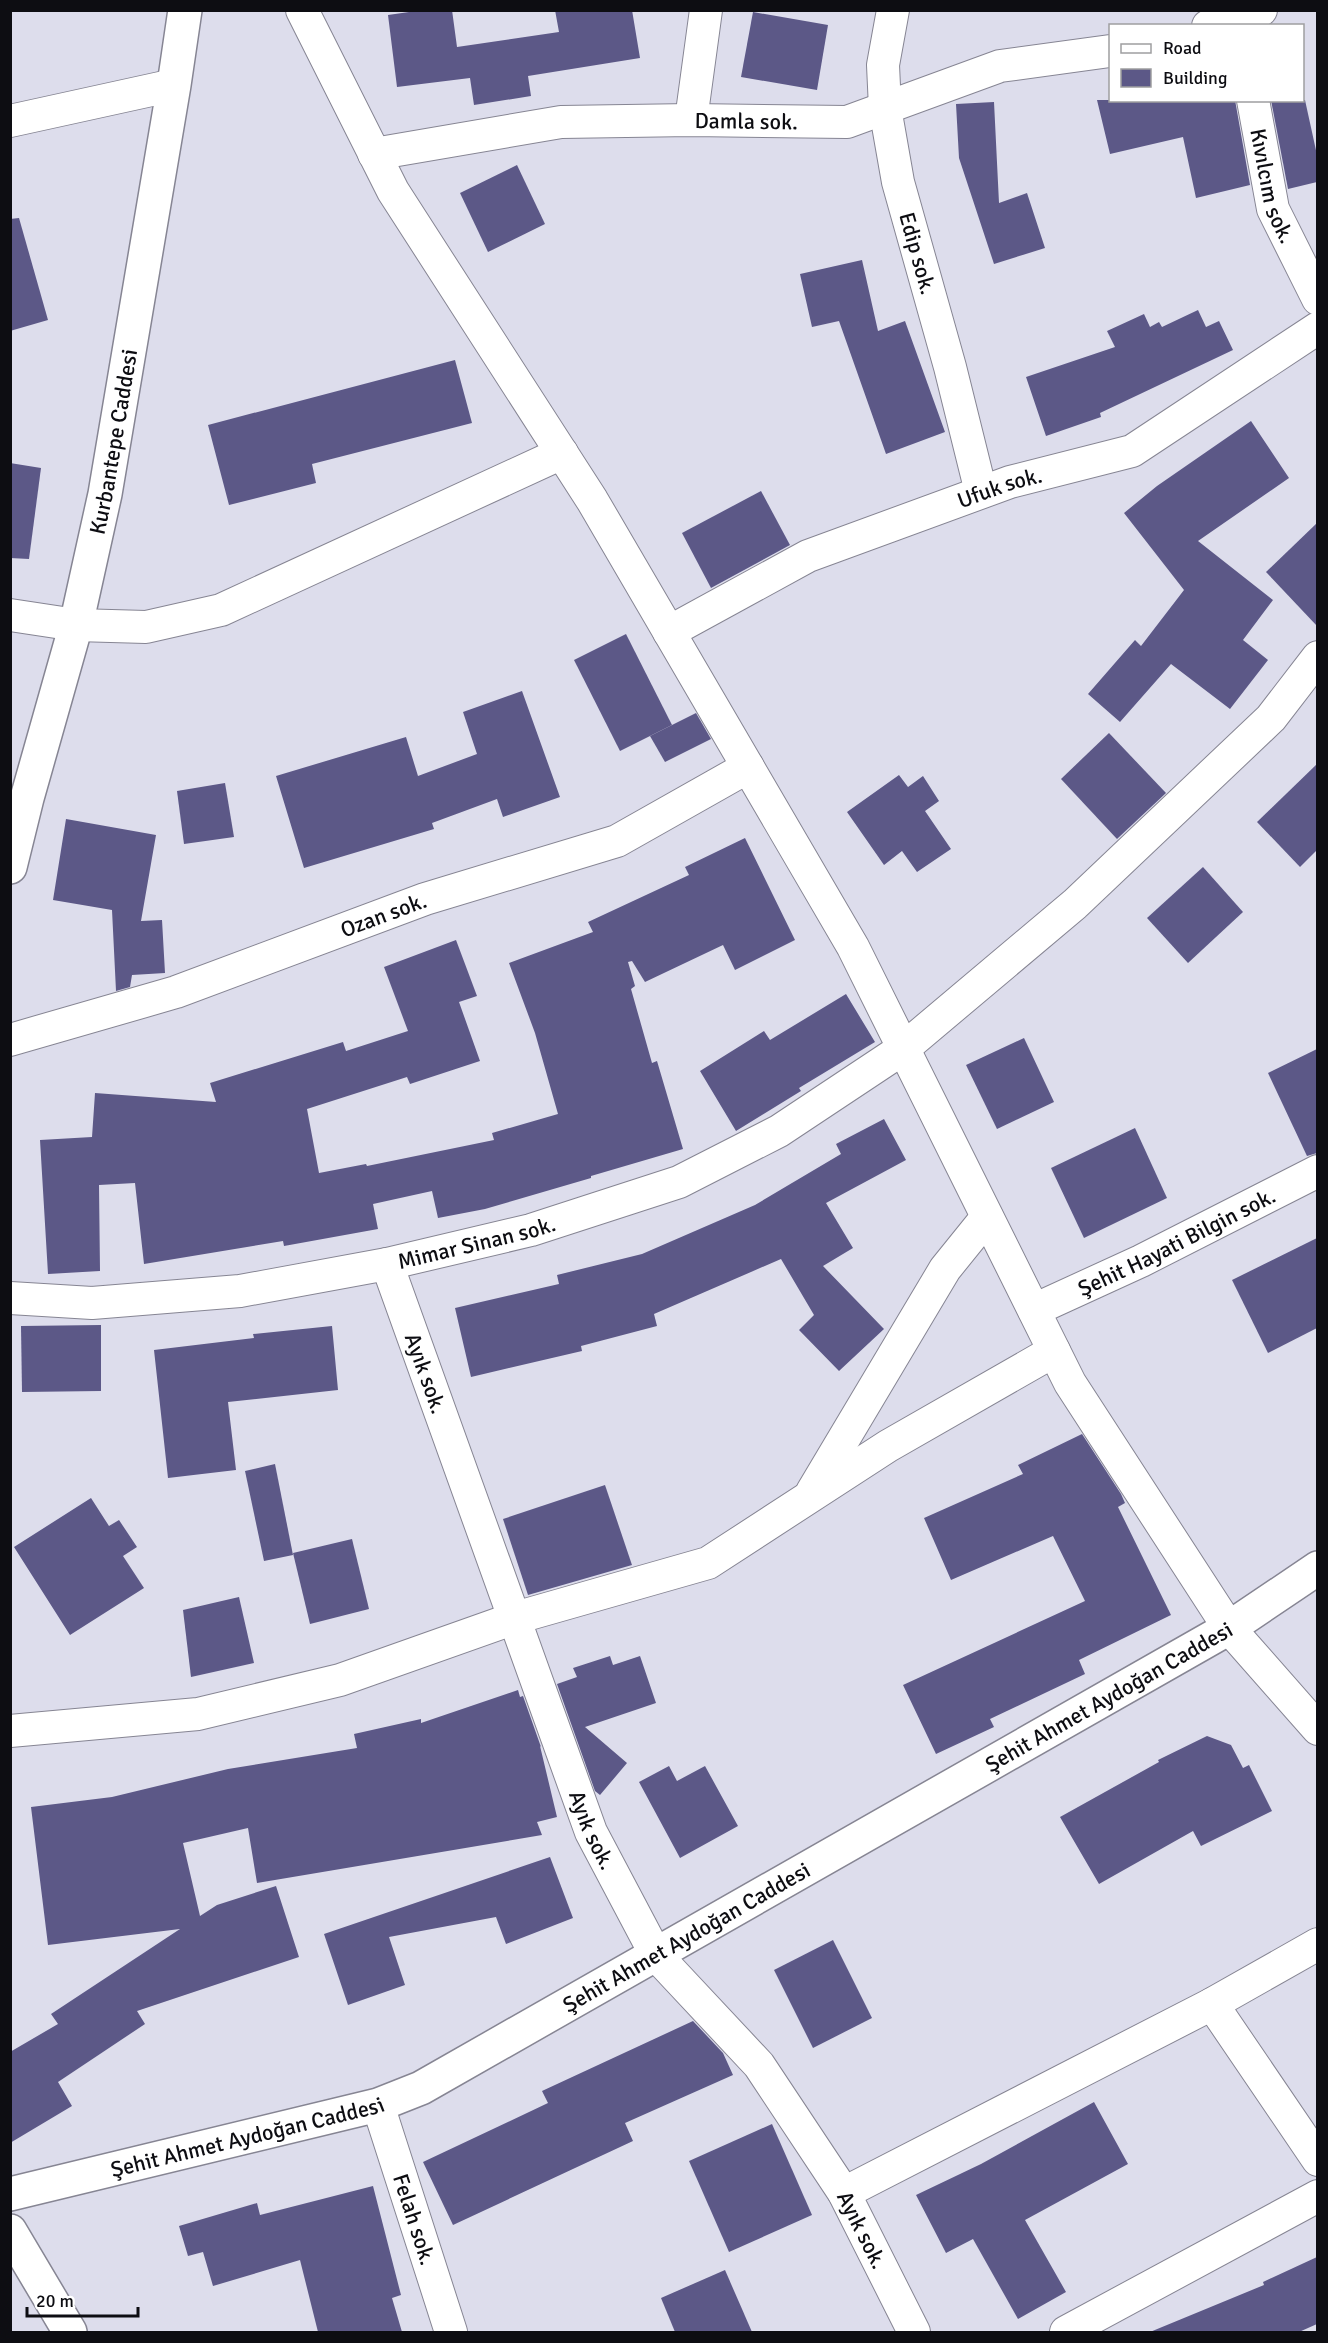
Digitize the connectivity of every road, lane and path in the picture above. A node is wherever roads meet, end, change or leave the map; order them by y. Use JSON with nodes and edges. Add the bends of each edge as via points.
{"nodes":[{"id":1,"x":185,"y":10,"type":"edge"},
{"id":2,"x":302,"y":10,"type":"edge"},
{"id":3,"x":706,"y":10,"type":"edge"},
{"id":4,"x":894,"y":10,"type":"edge"},
{"id":5,"x":1249,"y":15,"type":"edge"},
{"id":6,"x":1215,"y":24,"type":"edge"},
{"id":7,"x":1109,"y":51,"type":"edge"},
{"id":8,"x":174,"y":85,"type":"junction"},
{"id":9,"x":1253,"y":102,"type":"edge"},
{"id":10,"x":885,"y":108,"type":"junction"},
{"id":11,"x":691,"y":120,"type":"junction"},
{"id":12,"x":10,"y":121,"type":"edge"},
{"id":13,"x":374,"y":154,"type":"junction"},
{"id":14,"x":1317,"y":299,"type":"edge"},
{"id":15,"x":1317,"y":328,"type":"edge"},
{"id":16,"x":562,"y":453,"type":"junction"},
{"id":17,"x":981,"y":492,"type":"junction"},
{"id":18,"x":10,"y":615,"type":"edge"},
{"id":19,"x":76,"y":625,"type":"junction"},
{"id":20,"x":669,"y":632,"type":"junction"},
{"id":21,"x":1317,"y":657,"type":"edge"},
{"id":22,"x":748,"y":767,"type":"junction"},
{"id":23,"x":10,"y":867,"type":"edge"},
{"id":24,"x":10,"y":1040,"type":"edge"},
{"id":25,"x":904,"y":1048,"type":"junction"},
{"id":26,"x":1317,"y":1171,"type":"edge"},
{"id":27,"x":987,"y":1217,"type":"junction"},
{"id":28,"x":387,"y":1264,"type":"junction"},
{"id":29,"x":10,"y":1298,"type":"edge"},
{"id":30,"x":1034,"y":1310,"type":"junction"},
{"id":31,"x":1054,"y":1351,"type":"junction"},
{"id":32,"x":808,"y":1498,"type":"junction"},
{"id":33,"x":1317,"y":1568,"type":"edge"},
{"id":34,"x":515,"y":1618,"type":"junction"},
{"id":35,"x":1228,"y":1628,"type":"junction"},
{"id":36,"x":1317,"y":1729,"type":"edge"},
{"id":37,"x":10,"y":1731,"type":"edge"},
{"id":38,"x":1317,"y":1944,"type":"edge"},
{"id":39,"x":656,"y":1955,"type":"junction"},
{"id":40,"x":1212,"y":2004,"type":"junction"},
{"id":41,"x":378,"y":2105,"type":"junction"},
{"id":42,"x":1317,"y":2160,"type":"edge"},
{"id":43,"x":844,"y":2193,"type":"junction"},
{"id":44,"x":10,"y":2194,"type":"edge"},
{"id":45,"x":1317,"y":2196,"type":"edge"},
{"id":46,"x":10,"y":2231,"type":"edge"},
{"id":47,"x":70,"y":2332,"type":"edge"},
{"id":48,"x":451,"y":2332,"type":"edge"},
{"id":49,"x":914,"y":2332,"type":"edge"},
{"id":50,"x":1066,"y":2332,"type":"edge"}],
"edges":[{"from":1,"to":8,"type":"street","name":"Kurbantepe Caddesi"},
{"from":2,"to":13,"type":"street"},
{"from":3,"to":11,"type":"street"},
{"from":4,"to":10,"type":"street","name":"Edip sok.","via":[[883,65]]},
{"from":5,"to":6,"type":"street"},
{"from":7,"to":10,"type":"street","name":"Damla sok.","via":[[1000,66]]},
{"from":8,"to":12,"type":"street"},
{"from":8,"to":19,"type":"street","name":"Kurbantepe Caddesi","via":[[105,494]]},
{"from":9,"to":14,"type":"street","name":"Kıvılcım sok.","via":[[1273,209]]},
{"from":10,"to":11,"type":"street","name":"Damla sok.","via":[[847,122]]},
{"from":10,"to":17,"type":"street","name":"Edip sok.","via":[[898,182]]},
{"from":11,"to":13,"type":"street","name":"Damla sok.","via":[[561,122]]},
{"from":13,"to":16,"type":"street","via":[[393,191]]},
{"from":15,"to":17,"type":"street","name":"Ufuk sok.","via":[[1132,451]]},
{"from":16,"to":19,"type":"street","via":[[221,610],[146,627]]},
{"from":16,"to":20,"type":"street"},
{"from":17,"to":20,"type":"street","name":"Ufuk sok.","via":[[808,556]]},
{"from":18,"to":19,"type":"street"},
{"from":19,"to":23,"type":"street","name":"Kurbantepe Caddesi"},
{"from":20,"to":22,"type":"street"},
{"from":21,"to":25,"type":"street","name":"Mimar Sinan sok.","via":[[1271,718],[1075,904]]},
{"from":22,"to":24,"type":"street","name":"Ozan sok.","via":[[617,841],[425,899],[176,992]]},
{"from":22,"to":25,"type":"street","via":[[853,946]]},
{"from":25,"to":27,"type":"street"},
{"from":25,"to":28,"type":"street","name":"Mimar Sinan sok.","via":[[779,1131],[679,1182],[531,1230]]},
{"from":26,"to":30,"type":"street","name":"Şehit Hayati Bilgin sok.","via":[[1141,1261]]},
{"from":27,"to":30,"type":"street"},
{"from":27,"to":32,"type":"street","via":[[945,1269]]},
{"from":28,"to":29,"type":"street","name":"Mimar Sinan sok.","via":[[229,1292],[92,1303]]},
{"from":28,"to":34,"type":"street","name":"Ayık sok."},
{"from":30,"to":31,"type":"street"},
{"from":31,"to":32,"type":"street","via":[[888,1446]]},
{"from":31,"to":35,"type":"street","via":[[1070,1383]]},
{"from":32,"to":34,"type":"street","via":[[708,1563]]},
{"from":33,"to":35,"type":"street","name":"Şehit Ahmet Aydoğan Caddesi"},
{"from":34,"to":37,"type":"street","via":[[340,1680],[198,1714]]},
{"from":34,"to":39,"type":"street","name":"Ayık sok.","via":[[591,1832]]},
{"from":35,"to":36,"type":"street"},
{"from":35,"to":39,"type":"street","name":"Şehit Ahmet Aydoğan Caddesi"},
{"from":38,"to":40,"type":"street"},
{"from":39,"to":41,"type":"street","name":"Şehit Ahmet Aydoğan Caddesi","via":[[421,2088]]},
{"from":39,"to":43,"type":"street","name":"Ayık sok.","via":[[759,2065]]},
{"from":40,"to":42,"type":"street"},
{"from":40,"to":43,"type":"street"},
{"from":41,"to":44,"type":"street","name":"Şehit Ahmet Aydoğan Caddesi"},
{"from":41,"to":48,"type":"street","name":"Felah sok."},
{"from":43,"to":49,"type":"street","name":"Ayık sok."},
{"from":45,"to":50,"type":"street"},
{"from":46,"to":47,"type":"street"}]}
